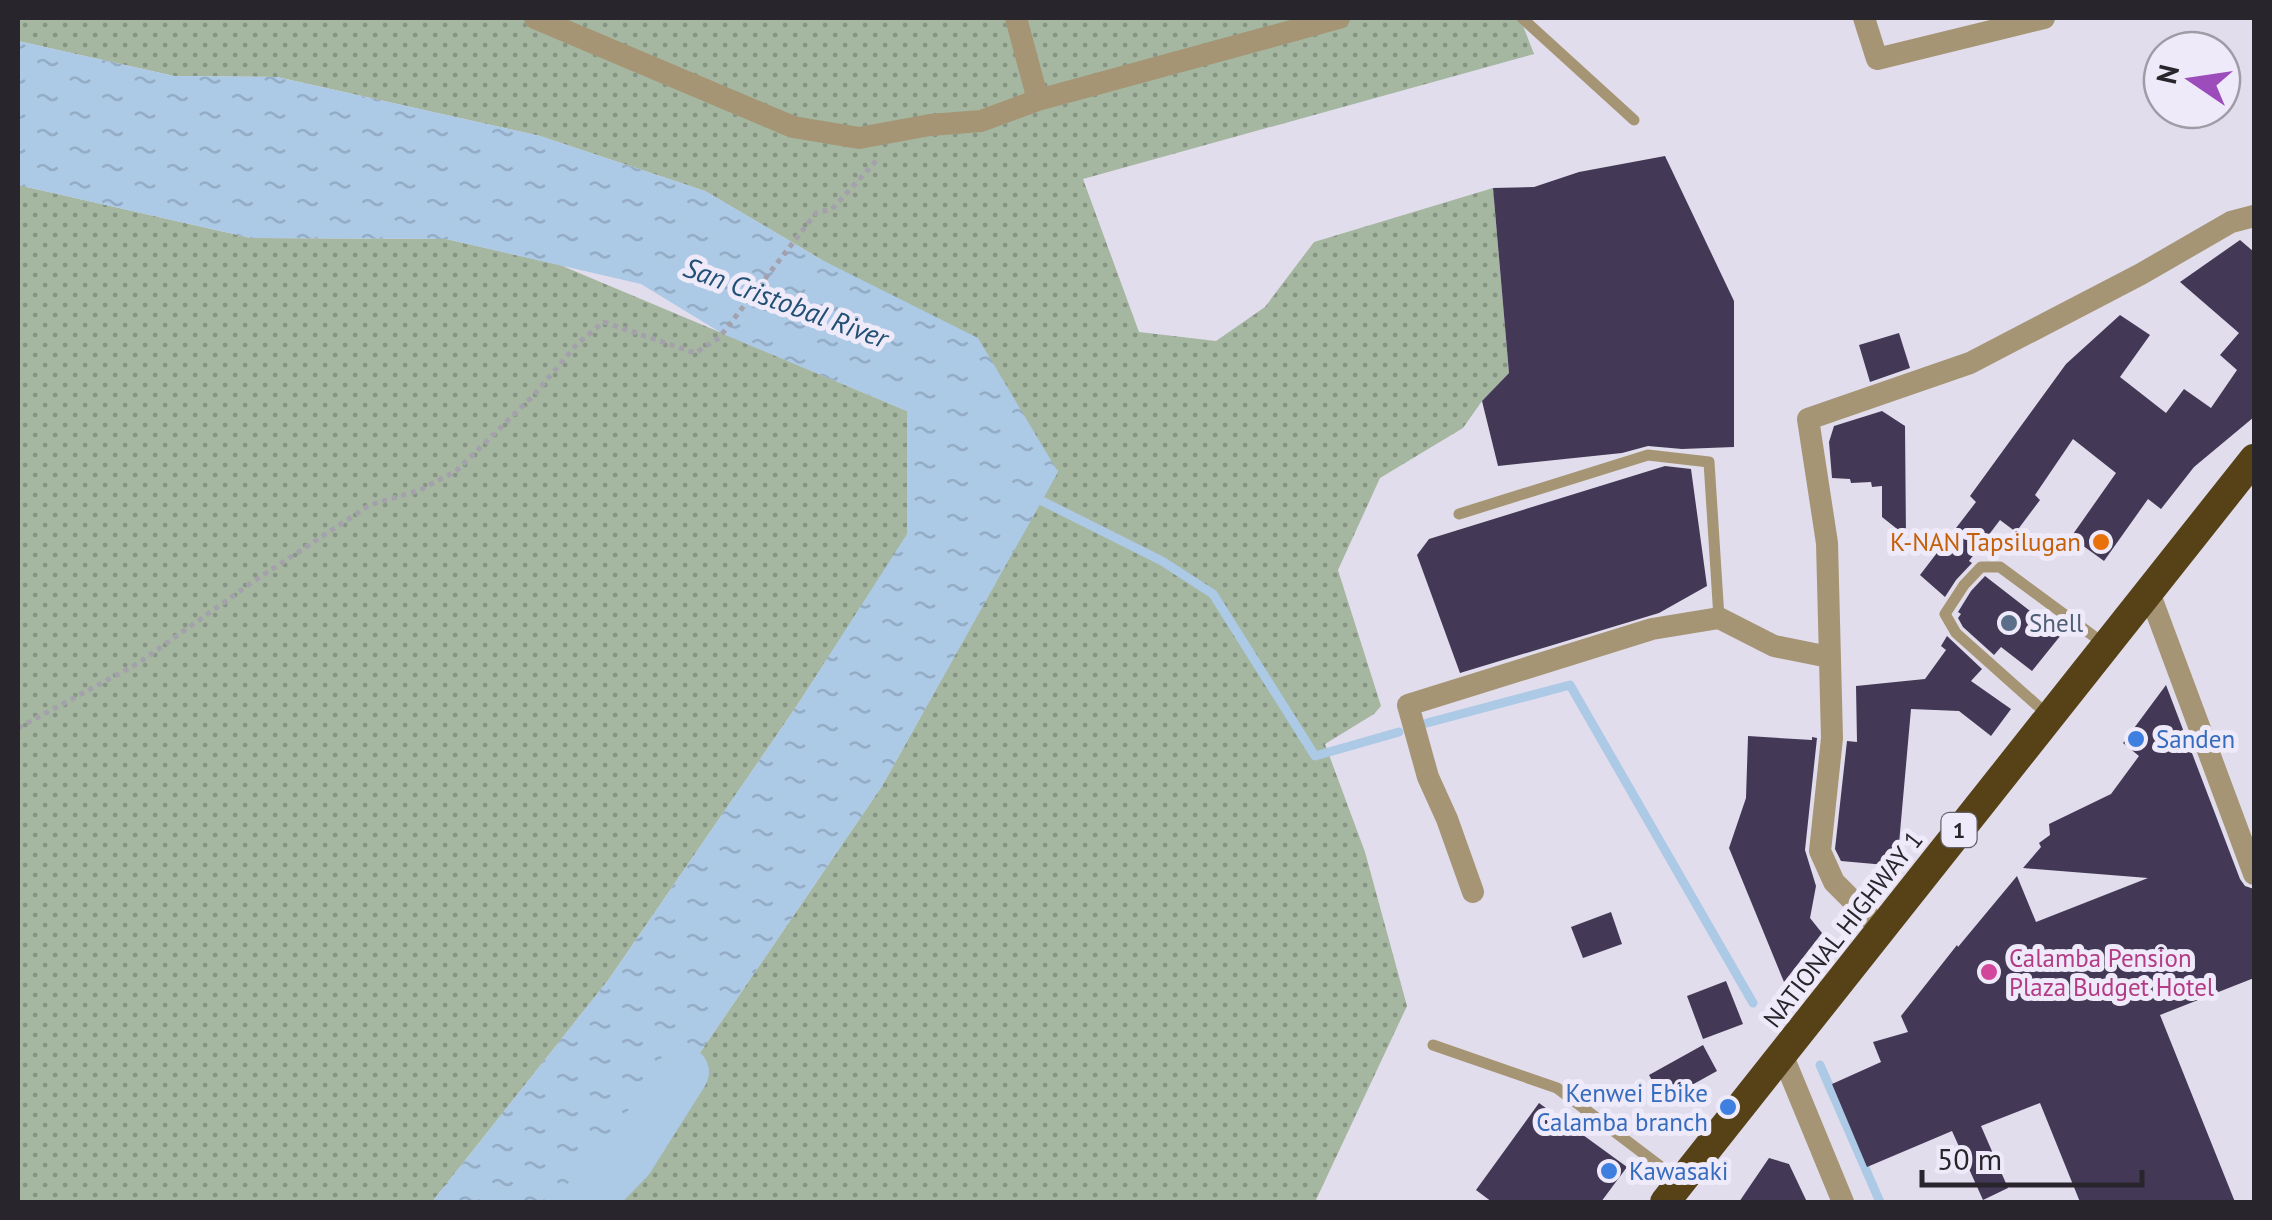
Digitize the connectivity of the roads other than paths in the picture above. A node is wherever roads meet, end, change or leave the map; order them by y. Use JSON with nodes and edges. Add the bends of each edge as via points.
{"nodes":[{"id":1,"x":534,"y":18,"type":"edge"},
{"id":2,"x":1016,"y":18,"type":"edge"},
{"id":3,"x":1339,"y":18,"type":"edge"},
{"id":4,"x":1522,"y":18,"type":"edge"},
{"id":5,"x":1864,"y":18,"type":"edge"},
{"id":6,"x":2044,"y":18,"type":"edge"},
{"id":7,"x":1038,"y":100,"type":"junction"},
{"id":8,"x":1634,"y":120,"type":"dead end"},
{"id":9,"x":2254,"y":216,"type":"edge"},
{"id":10,"x":2254,"y":459,"type":"edge"},
{"id":11,"x":1458,"y":514,"type":"dead end"},
{"id":12,"x":2149,"y":592,"type":"junction"},
{"id":13,"x":1719,"y":618,"type":"junction"},
{"id":14,"x":2107,"y":645,"type":"junction"},
{"id":15,"x":1830,"y":656,"type":"junction"},
{"id":16,"x":2050,"y":717,"type":"junction"},
{"id":17,"x":2254,"y":874,"type":"edge"},
{"id":18,"x":1473,"y":892,"type":"dead end"},
{"id":19,"x":1881,"y":929,"type":"junction"},
{"id":20,"x":1433,"y":1045,"type":"dead end"},
{"id":21,"x":1782,"y":1054,"type":"junction"},
{"id":22,"x":1673,"y":1192,"type":"edge"},
{"id":23,"x":1843,"y":1202,"type":"edge"}],
"edges":[{"from":1,"to":7,"type":"street","via":[[793,127],[859,138],[981,121]]},
{"from":2,"to":7,"type":"street"},
{"from":3,"to":7,"type":"street"},
{"from":4,"to":8,"type":"lane"},
{"from":5,"to":6,"type":"street","via":[[1877,58]]},
{"from":9,"to":15,"type":"street","via":[[2231,222],[1970,363],[1808,419],[1826,543]]},
{"from":10,"to":12,"type":"highway","name":"NATIONAL HIGHWAY 1","number":"1"},
{"from":11,"to":13,"type":"lane","via":[[1648,455],[1708,462]]},
{"from":12,"to":14,"type":"highway","name":"NATIONAL HIGHWAY 1","number":"1"},
{"from":12,"to":17,"type":"street"},
{"from":13,"to":15,"type":"street","via":[[1774,646]]},
{"from":13,"to":18,"type":"street","via":[[1652,629],[1408,705],[1428,778]]},
{"from":14,"to":16,"type":"highway","name":"NATIONAL HIGHWAY 1","number":"1"},
{"from":14,"to":16,"type":"lane","via":[[2000,567],[1980,568],[1964,584],[1945,614],[1956,634]]},
{"from":15,"to":19,"type":"street","via":[[1832,738],[1820,851],[1834,882]]},
{"from":16,"to":19,"type":"highway","name":"NATIONAL HIGHWAY 1","number":"1"},
{"from":19,"to":21,"type":"highway","name":"NATIONAL HIGHWAY 1","number":"1"},
{"from":20,"to":22,"type":"lane","via":[[1557,1088]]},
{"from":21,"to":22,"type":"highway","name":"NATIONAL HIGHWAY 1","number":"1"},
{"from":21,"to":23,"type":"street"}]}
